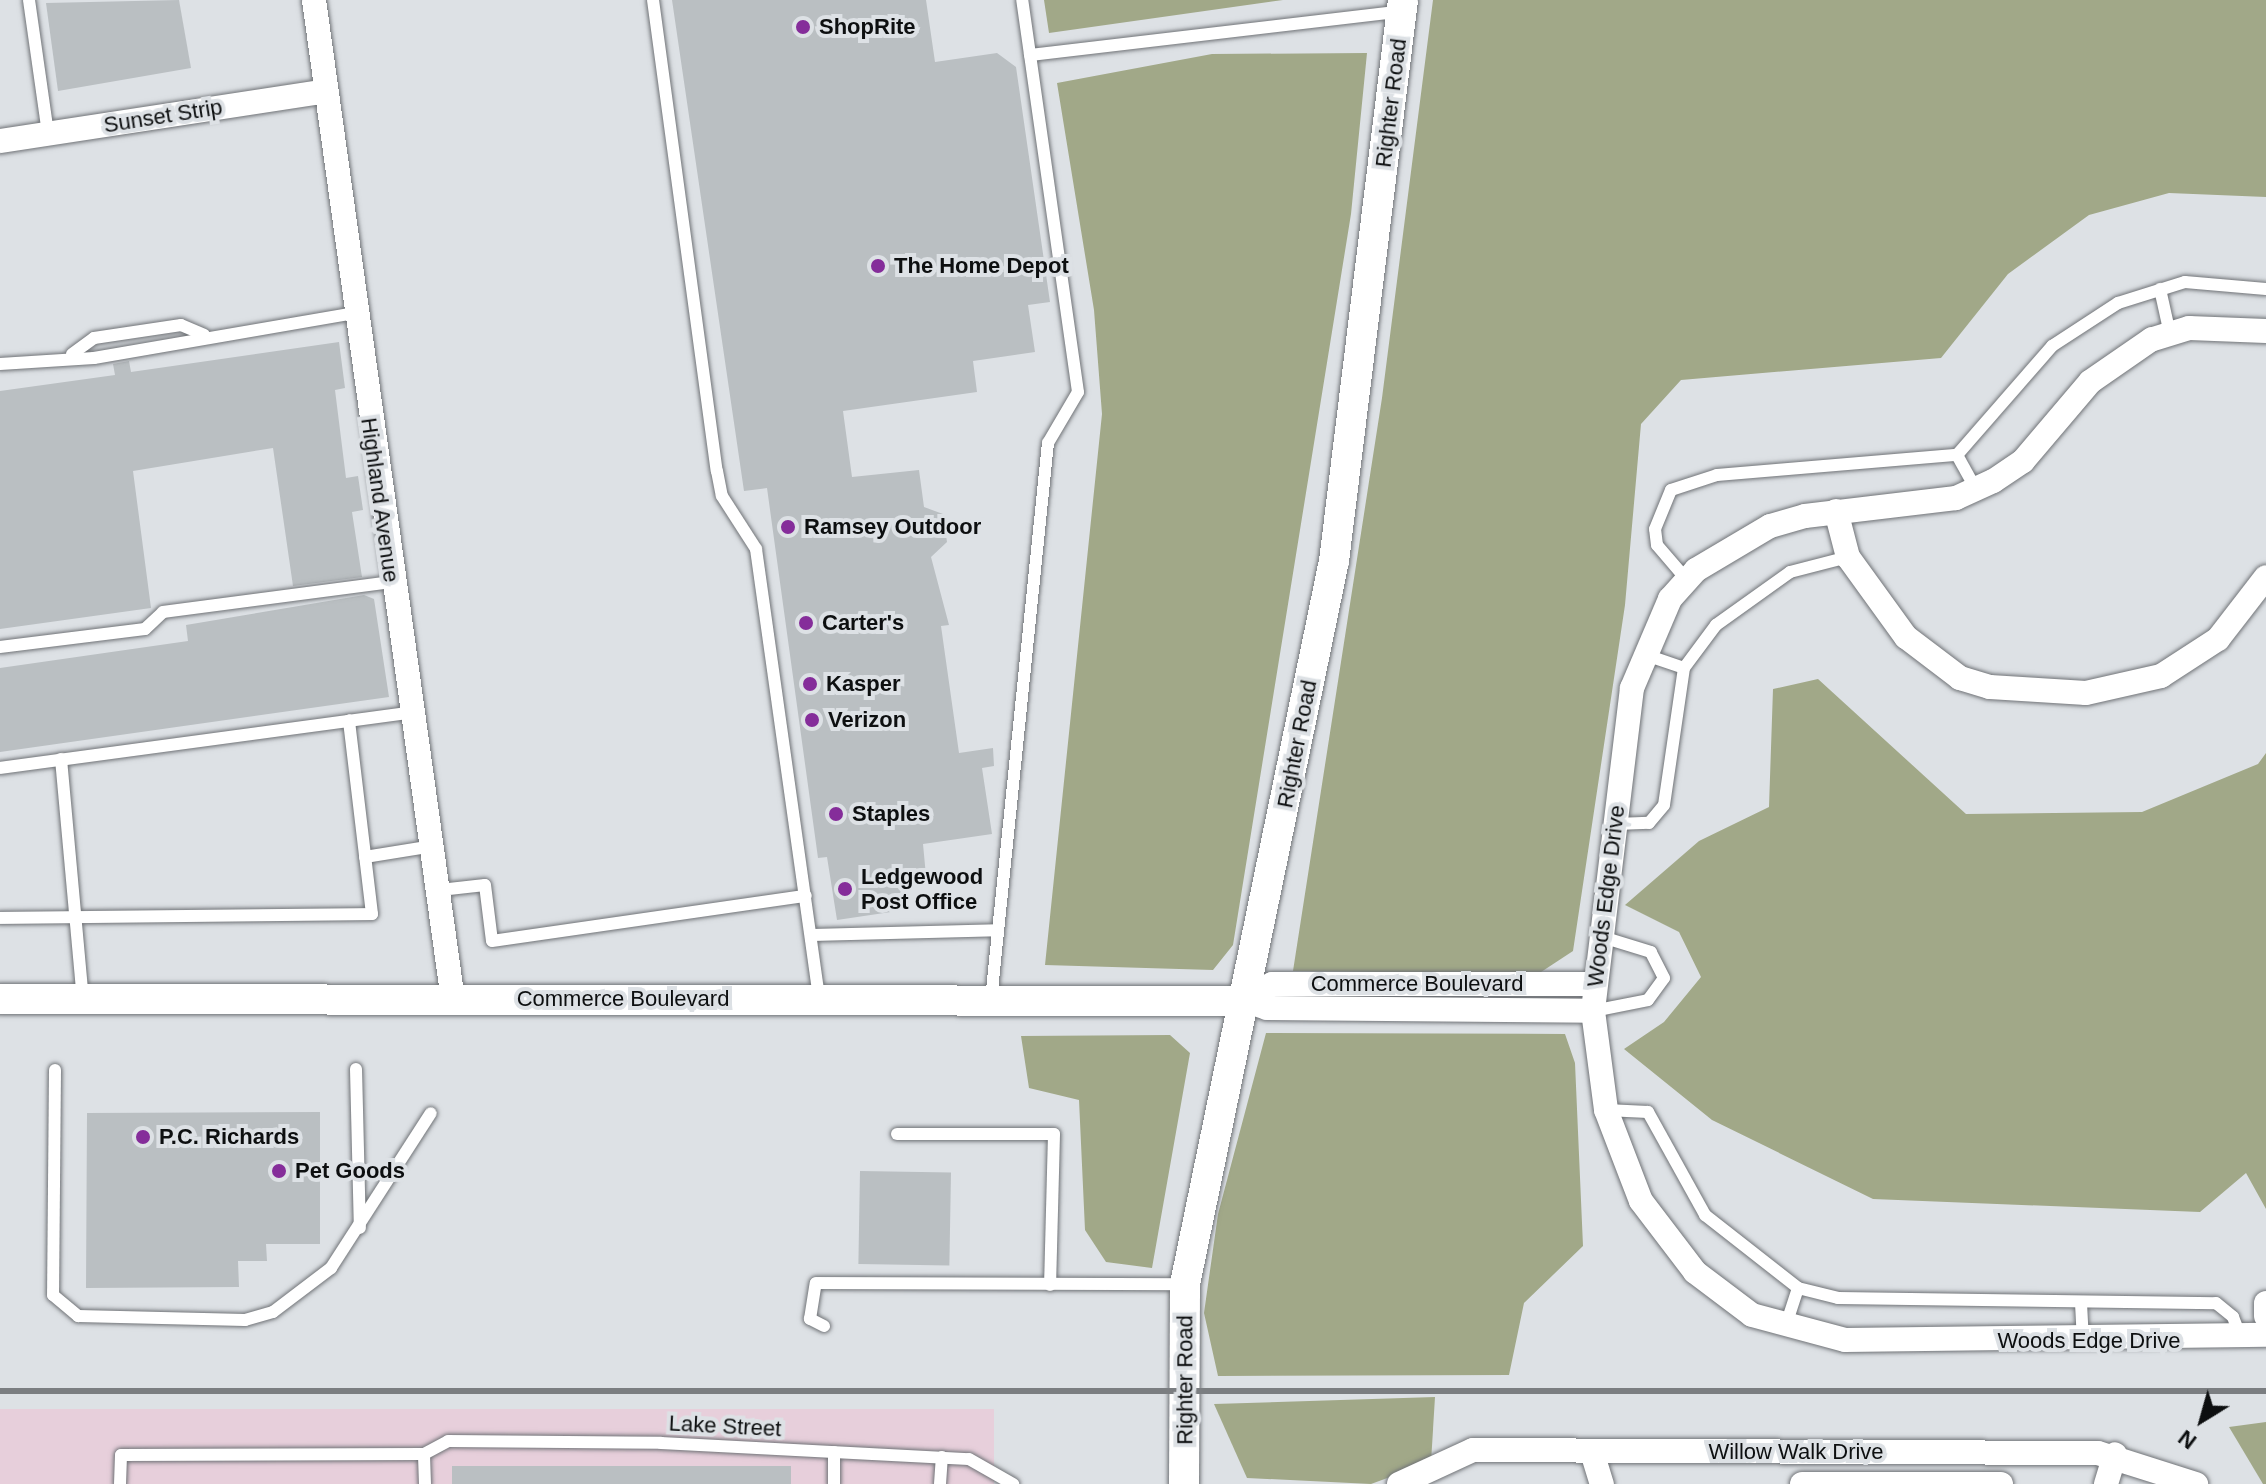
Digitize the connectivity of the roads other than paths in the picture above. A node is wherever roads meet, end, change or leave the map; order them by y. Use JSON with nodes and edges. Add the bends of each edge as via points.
{"nodes":[{"id":1,"x":29,"y":0,"type":"edge"},
{"id":2,"x":314,"y":0,"type":"edge"},
{"id":3,"x":653,"y":0,"type":"edge"},
{"id":4,"x":1022,"y":0,"type":"edge"},
{"id":5,"x":1402,"y":5,"type":"edge"},
{"id":6,"x":1030,"y":55,"type":"junction"},
{"id":7,"x":326,"y":91,"type":"junction"},
{"id":8,"x":48,"y":134,"type":"junction"},
{"id":9,"x":0,"y":141,"type":"edge"},
{"id":10,"x":2160,"y":289,"type":"junction"},
{"id":11,"x":2266,"y":289,"type":"edge"},
{"id":12,"x":354,"y":313,"type":"junction"},
{"id":13,"x":2266,"y":331,"type":"edge"},
{"id":14,"x":2170,"y":334,"type":"junction"},
{"id":15,"x":204,"y":335,"type":"junction"},
{"id":16,"x":72,"y":354,"type":"junction"},
{"id":17,"x":0,"y":364,"type":"edge"},
{"id":18,"x":1957,"y":455,"type":"junction"},
{"id":19,"x":1976,"y":489,"type":"junction"},
{"id":20,"x":1836,"y":511,"type":"junction"},
{"id":21,"x":1848,"y":557,"type":"junction"},
{"id":22,"x":2266,"y":577,"type":"edge"},
{"id":23,"x":1687,"y":580,"type":"junction"},
{"id":24,"x":391,"y":582,"type":"junction"},
{"id":25,"x":0,"y":647,"type":"edge"},
{"id":26,"x":1643,"y":654,"type":"junction"},
{"id":27,"x":1684,"y":668,"type":"junction"},
{"id":28,"x":414,"y":712,"type":"junction"},
{"id":29,"x":349,"y":720,"type":"junction"},
{"id":30,"x":61,"y":759,"type":"junction"},
{"id":31,"x":0,"y":768,"type":"edge"},
{"id":32,"x":1616,"y":824,"type":"junction"},
{"id":33,"x":433,"y":846,"type":"junction"},
{"id":34,"x":365,"y":857,"type":"junction"},
{"id":35,"x":440,"y":890,"type":"junction"},
{"id":36,"x":806,"y":896,"type":"junction"},
{"id":37,"x":0,"y":918,"type":"edge"},
{"id":38,"x":80,"y":918,"type":"junction"},
{"id":39,"x":998,"y":930,"type":"junction"},
{"id":40,"x":812,"y":935,"type":"junction"},
{"id":41,"x":1602,"y":937,"type":"junction"},
{"id":42,"x":1593,"y":984,"type":"junction"},
{"id":43,"x":819,"y":997,"type":"junction"},
{"id":44,"x":0,"y":999,"type":"edge"},
{"id":45,"x":453,"y":1000,"type":"junction"},
{"id":46,"x":991,"y":1000,"type":"junction"},
{"id":47,"x":83,"y":1001,"type":"junction"},
{"id":48,"x":1246,"y":1001,"type":"junction"},
{"id":49,"x":1593,"y":1011,"type":"junction"},
{"id":50,"x":356,"y":1069,"type":"dead end"},
{"id":51,"x":55,"y":1070,"type":"dead end"},
{"id":52,"x":1606,"y":1110,"type":"junction"},
{"id":53,"x":431,"y":1113,"type":"dead end"},
{"id":54,"x":897,"y":1134,"type":"dead end"},
{"id":55,"x":360,"y":1228,"type":"junction"},
{"id":56,"x":1185,"y":1284,"type":"junction"},
{"id":57,"x":1050,"y":1285,"type":"junction"},
{"id":58,"x":1798,"y":1288,"type":"junction"},
{"id":59,"x":2081,"y":1303,"type":"junction"},
{"id":60,"x":2266,"y":1303,"type":"edge"},
{"id":61,"x":2266,"y":1316,"type":"edge"},
{"id":62,"x":824,"y":1326,"type":"dead end"},
{"id":63,"x":1785,"y":1328,"type":"junction"},
{"id":64,"x":2266,"y":1335,"type":"edge"},
{"id":65,"x":2242,"y":1339,"type":"junction"},
{"id":66,"x":2083,"y":1342,"type":"junction"},
{"id":67,"x":427,"y":1451,"type":"junction"},
{"id":68,"x":834,"y":1452,"type":"junction"},
{"id":69,"x":1592,"y":1452,"type":"junction"},
{"id":70,"x":2115,"y":1454,"type":"junction"},
{"id":71,"x":942,"y":1457,"type":"junction"},
{"id":72,"x":120,"y":1484,"type":"edge"},
{"id":73,"x":425,"y":1484,"type":"edge"},
{"id":74,"x":834,"y":1484,"type":"edge"},
{"id":75,"x":940,"y":1484,"type":"edge"},
{"id":76,"x":1013,"y":1484,"type":"edge"},
{"id":77,"x":1184,"y":1484,"type":"edge"},
{"id":78,"x":1399,"y":1484,"type":"edge"},
{"id":79,"x":1602,"y":1484,"type":"edge"},
{"id":80,"x":1802,"y":1484,"type":"edge"},
{"id":81,"x":2001,"y":1484,"type":"edge"},
{"id":82,"x":2106,"y":1484,"type":"edge"},
{"id":83,"x":2196,"y":1484,"type":"edge"}],
"edges":[{"from":1,"to":8,"type":"lane"},
{"from":2,"to":7,"type":"street","name":"Highland Avenue"},
{"from":3,"to":36,"type":"lane","via":[[717,471],[722,496],[756,549]]},
{"from":4,"to":6,"type":"lane"},
{"from":5,"to":6,"type":"lane"},
{"from":5,"to":48,"type":"street","name":"Righter Road","via":[[1349,466]]},
{"from":6,"to":39,"type":"lane","via":[[1078,392],[1048,443]]},
{"from":7,"to":8,"type":"street","name":"Sunset Strip"},
{"from":7,"to":12,"type":"street","name":"Highland Avenue"},
{"from":8,"to":9,"type":"street","name":"Sunset Strip"},
{"from":10,"to":11,"type":"lane","via":[[2185,282]]},
{"from":10,"to":14,"type":"lane"},
{"from":10,"to":18,"type":"lane","via":[[2118,303],[2052,346]]},
{"from":12,"to":15,"type":"lane"},
{"from":12,"to":24,"type":"street","name":"Highland Avenue"},
{"from":13,"to":14,"type":"street","name":"Woods Edge Drive"},
{"from":14,"to":19,"type":"street","name":"Woods Edge Drive","via":[[2122,356],[2023,461]]},
{"from":15,"to":16,"type":"lane","via":[[94,358]]},
{"from":15,"to":16,"type":"lane","via":[[181,325],[109,336]]},
{"from":16,"to":17,"type":"lane"},
{"from":18,"to":19,"type":"lane"},
{"from":18,"to":23,"type":"lane","via":[[1685,484],[1660,502],[1655,529],[1657,545]]},
{"from":19,"to":20,"type":"street","name":"Woods Edge Drive"},
{"from":20,"to":21,"type":"street"},
{"from":20,"to":23,"type":"street","name":"Woods Edge Drive","via":[[1770,526]]},
{"from":21,"to":22,"type":"street","via":[[1871,597],[1932,659],[1990,687],[2053,695],[2125,686],[2192,660]]},
{"from":21,"to":27,"type":"lane","via":[[1761,587],[1716,625]]},
{"from":23,"to":26,"type":"street","name":"Woods Edge Drive"},
{"from":24,"to":25,"type":"lane","via":[[163,612],[145,629]]},
{"from":24,"to":28,"type":"street","name":"Highland Avenue"},
{"from":26,"to":27,"type":"lane"},
{"from":26,"to":32,"type":"street","name":"Woods Edge Drive"},
{"from":27,"to":32,"type":"lane","via":[[1664,805],[1649,823]]},
{"from":28,"to":29,"type":"lane"},
{"from":28,"to":33,"type":"street","name":"Highland Avenue"},
{"from":29,"to":30,"type":"lane"},
{"from":29,"to":34,"type":"lane"},
{"from":30,"to":31,"type":"lane"},
{"from":30,"to":38,"type":"lane"},
{"from":32,"to":41,"type":"street","name":"Woods Edge Drive"},
{"from":33,"to":34,"type":"lane"},
{"from":33,"to":35,"type":"street","name":"Highland Avenue"},
{"from":34,"to":38,"type":"lane","via":[[372,914]]},
{"from":35,"to":36,"type":"lane","via":[[485,885],[492,941]]},
{"from":35,"to":45,"type":"street","name":"Highland Avenue"},
{"from":36,"to":40,"type":"lane"},
{"from":37,"to":38,"type":"lane"},
{"from":38,"to":47,"type":"lane"},
{"from":39,"to":40,"type":"lane"},
{"from":39,"to":46,"type":"lane"},
{"from":40,"to":43,"type":"lane"},
{"from":41,"to":42,"type":"street","name":"Woods Edge Drive"},
{"from":41,"to":49,"type":"lane","via":[[1651,952],[1664,978],[1648,1000]]},
{"from":42,"to":48,"type":"street","name":"Commerce Boulevard","via":[[1272,984]]},
{"from":42,"to":49,"type":"street","name":"Woods Edge Drive"},
{"from":43,"to":45,"type":"street","name":"Commerce Boulevard"},
{"from":43,"to":46,"type":"street","name":"Commerce Boulevard"},
{"from":44,"to":47,"type":"street","name":"Commerce Boulevard"},
{"from":45,"to":47,"type":"street","name":"Commerce Boulevard"},
{"from":46,"to":48,"type":"street","name":"Commerce Boulevard"},
{"from":48,"to":49,"type":"street","name":"Commerce Boulevard","via":[[1267,1008]]},
{"from":48,"to":56,"type":"street","name":"Righter Road"},
{"from":49,"to":52,"type":"street","name":"Woods Edge Drive"},
{"from":50,"to":55,"type":"lane"},
{"from":51,"to":55,"type":"lane","via":[[53,1295],[65,1312],[245,1320],[273,1312],[331,1268]]},
{"from":52,"to":58,"type":"lane","via":[[1648,1112],[1705,1215]]},
{"from":52,"to":63,"type":"street","name":"Woods Edge Drive","via":[[1634,1187],[1677,1251],[1737,1306]]},
{"from":53,"to":55,"type":"lane"},
{"from":54,"to":57,"type":"lane","via":[[1054,1134]]},
{"from":56,"to":57,"type":"lane"},
{"from":56,"to":77,"type":"street","name":"Righter Road"},
{"from":57,"to":62,"type":"lane","via":[[816,1283],[810,1319]]},
{"from":58,"to":59,"type":"lane","via":[[1838,1298]]},
{"from":58,"to":63,"type":"lane"},
{"from":59,"to":65,"type":"lane","via":[[2216,1303],[2233,1317]]},
{"from":59,"to":66,"type":"lane"},
{"from":60,"to":61,"type":"street"},
{"from":63,"to":66,"type":"street","name":"Woods Edge Drive","via":[[1845,1340]]},
{"from":64,"to":65,"type":"street","name":"Woods Edge Drive"},
{"from":65,"to":66,"type":"street","name":"Woods Edge Drive"},
{"from":67,"to":68,"type":"lane","name":"Lake Street","via":[[448,1441]]},
{"from":67,"to":72,"type":"lane","name":"Lake Street","via":[[121,1455]]},
{"from":67,"to":73,"type":"lane"},
{"from":68,"to":71,"type":"lane","name":"Lake Street"},
{"from":68,"to":74,"type":"lane"},
{"from":69,"to":70,"type":"street","name":"Willow Walk Drive"},
{"from":69,"to":78,"type":"street","name":"Willow Walk Drive","via":[[1473,1450]]},
{"from":69,"to":79,"type":"street"},
{"from":70,"to":82,"type":"street"},
{"from":70,"to":83,"type":"street","name":"Willow Walk Drive"},
{"from":71,"to":75,"type":"lane"},
{"from":71,"to":76,"type":"lane","name":"Lake Street","via":[[979,1461]]},
{"from":80,"to":81,"type":"street"}]}
